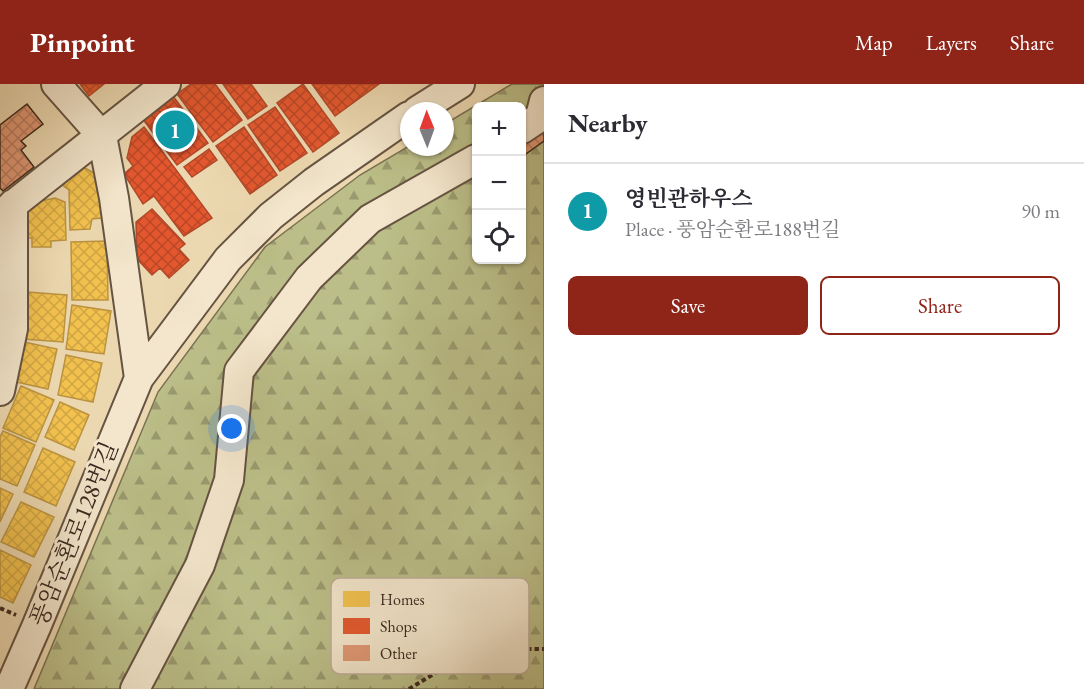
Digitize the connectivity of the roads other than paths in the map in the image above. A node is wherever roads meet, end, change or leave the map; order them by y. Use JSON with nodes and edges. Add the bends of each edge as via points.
{"nodes":[{"id":1,"x":56,"y":84,"type":"edge"},
{"id":2,"x":166,"y":84,"type":"edge"},
{"id":3,"x":460,"y":84,"type":"edge"},
{"id":4,"x":544,"y":101,"type":"edge"},
{"id":5,"x":431,"y":102,"type":"edge"},
{"id":6,"x":400,"y":122,"type":"edge"},
{"id":7,"x":526,"y":126,"type":"edge"},
{"id":8,"x":102,"y":136,"type":"junction"},
{"id":9,"x":472,"y":162,"type":"edge"},
{"id":10,"x":7,"y":209,"type":"edge"},
{"id":11,"x":139,"y":378,"type":"junction"},
{"id":12,"x":0,"y":391,"type":"edge"},
{"id":13,"x":9,"y":689,"type":"edge"},
{"id":14,"x":135,"y":689,"type":"edge"}],
"edges":[{"from":1,"to":8,"type":"street"},
{"from":2,"to":8,"type":"street"},
{"from":3,"to":5,"type":"street"},
{"from":4,"to":7,"type":"street","via":[[540,117]]},
{"from":6,"to":11,"type":"street","name":"풍암순환로128번길","via":[[271,216],[228,259]]},
{"from":8,"to":10,"type":"street"},
{"from":8,"to":11,"type":"street"},
{"from":9,"to":14,"type":"street","via":[[370,219],[309,279],[239,371],[229,480],[200,565]]},
{"from":10,"to":12,"type":"street","via":[[12,329]]},
{"from":11,"to":13,"type":"street","name":"풍암순환로128번길"}]}
